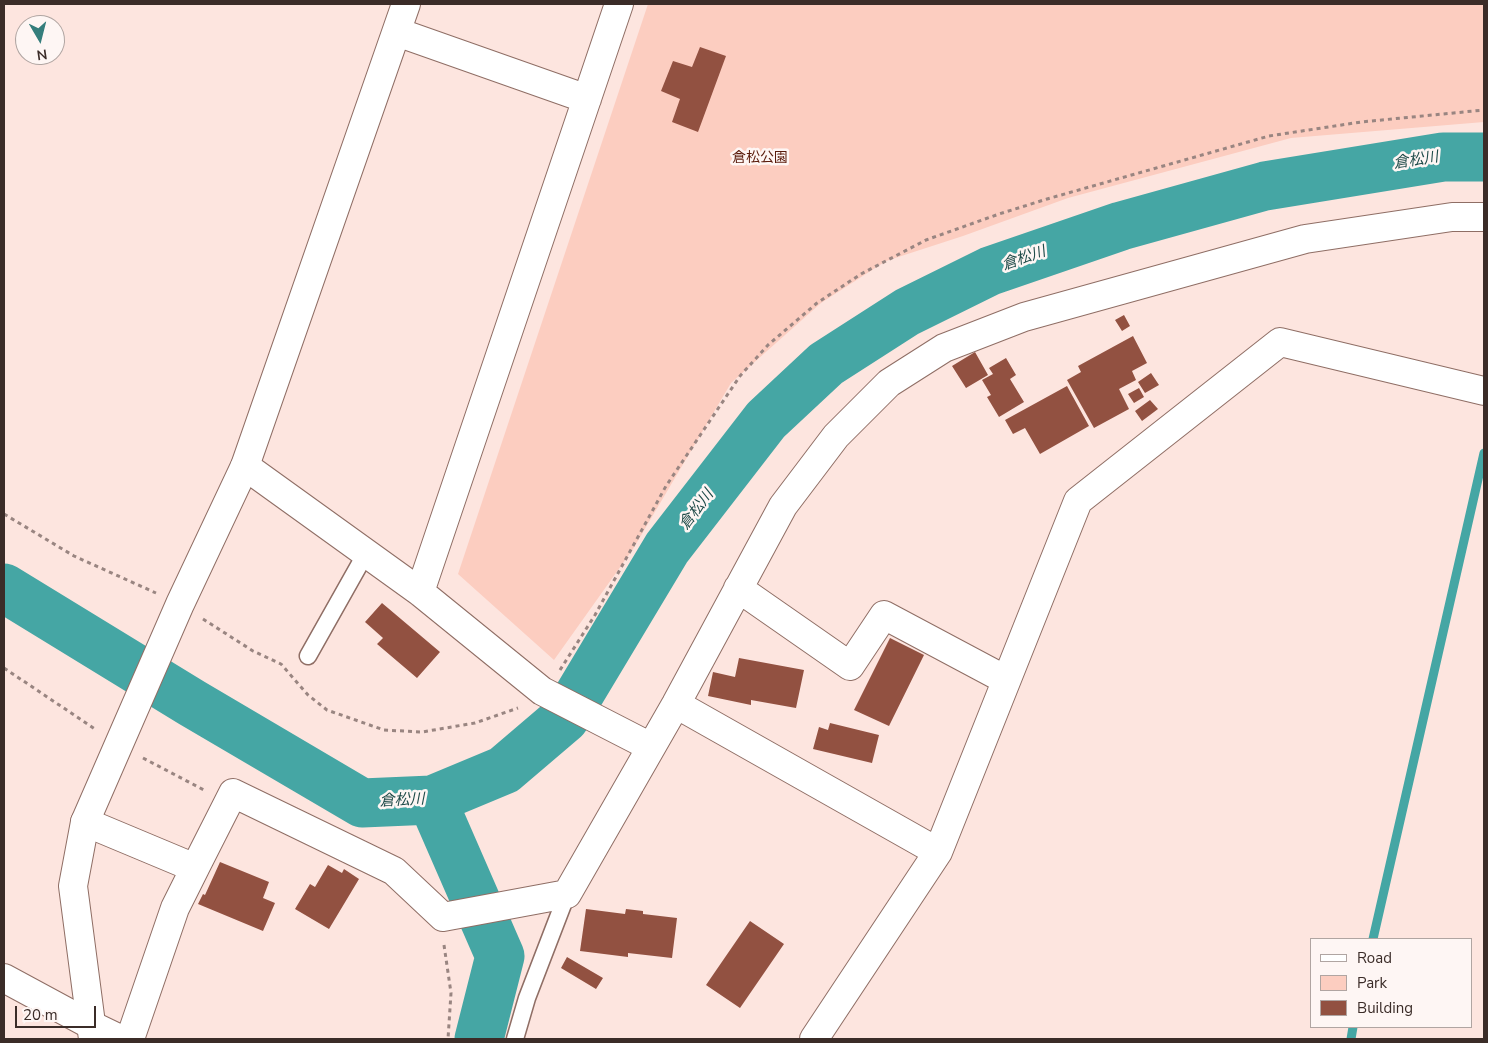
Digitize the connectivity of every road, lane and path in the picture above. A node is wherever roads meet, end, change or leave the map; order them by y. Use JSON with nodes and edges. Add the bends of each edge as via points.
{"nodes":[{"id":1,"x":406,"y":4,"type":"edge"},
{"id":2,"x":619,"y":4,"type":"edge"},
{"id":3,"x":397,"y":32,"type":"junction"},
{"id":4,"x":587,"y":99,"type":"junction"},
{"id":5,"x":1484,"y":110,"type":"edge"},
{"id":6,"x":1484,"y":217,"type":"edge"},
{"id":7,"x":1484,"y":391,"type":"edge"},
{"id":8,"x":245,"y":466,"type":"junction"},
{"id":9,"x":4,"y":514,"type":"edge"},
{"id":10,"x":366,"y":553,"type":"junction"},
{"id":11,"x":738,"y":588,"type":"junction"},
{"id":12,"x":420,"y":592,"type":"junction"},
{"id":13,"x":180,"y":604,"type":"junction"},
{"id":14,"x":308,"y":656,"type":"dead end"},
{"id":15,"x":4,"y":668,"type":"edge"},
{"id":16,"x":1006,"y":680,"type":"junction"},
{"id":17,"x":542,"y":692,"type":"junction"},
{"id":18,"x":676,"y":704,"type":"junction"},
{"id":19,"x":118,"y":744,"type":"junction"},
{"id":20,"x":651,"y":747,"type":"junction"},
{"id":21,"x":227,"y":803,"type":"junction"},
{"id":22,"x":85,"y":822,"type":"junction"},
{"id":23,"x":938,"y":852,"type":"junction"},
{"id":24,"x":194,"y":868,"type":"junction"},
{"id":25,"x":567,"y":894,"type":"junction"},
{"id":26,"x":443,"y":917,"type":"junction"},
{"id":27,"x":4,"y":978,"type":"edge"},
{"id":28,"x":92,"y":1032,"type":"edge"},
{"id":29,"x":120,"y":1039,"type":"edge"},
{"id":30,"x":130,"y":1039,"type":"edge"},
{"id":31,"x":448,"y":1039,"type":"edge"},
{"id":32,"x":515,"y":1039,"type":"edge"},
{"id":33,"x":814,"y":1039,"type":"edge"}],
"edges":[{"from":1,"to":3,"type":"street"},
{"from":2,"to":4,"type":"street"},
{"from":3,"to":4,"type":"street"},
{"from":3,"to":8,"type":"street"},
{"from":4,"to":12,"type":"street"},
{"from":5,"to":17,"type":"path","via":[[1361,122],[1269,136],[999,214],[926,240],[861,274],[817,303],[768,345],[740,376],[666,486],[595,615]]},
{"from":6,"to":11,"type":"street","via":[[1452,217],[1305,239],[1024,316],[944,348],[889,383],[836,436],[783,506]]},
{"from":7,"to":16,"type":"street","via":[[1280,342],[1078,501]]},
{"from":8,"to":10,"type":"street"},
{"from":8,"to":13,"type":"street"},
{"from":9,"to":13,"type":"path","via":[[74,556]]},
{"from":10,"to":12,"type":"street"},
{"from":10,"to":14,"type":"lane"},
{"from":11,"to":16,"type":"street","via":[[850,666],[884,616]]},
{"from":11,"to":18,"type":"street"},
{"from":12,"to":17,"type":"street"},
{"from":13,"to":17,"type":"path","via":[[253,651],[281,664],[308,695],[327,710],[384,730],[422,732],[475,723],[517,709]]},
{"from":13,"to":19,"type":"street"},
{"from":15,"to":19,"type":"path"},
{"from":16,"to":23,"type":"street"},
{"from":17,"to":20,"type":"street"},
{"from":18,"to":20,"type":"street"},
{"from":18,"to":23,"type":"street"},
{"from":19,"to":21,"type":"path"},
{"from":19,"to":22,"type":"street"},
{"from":20,"to":25,"type":"street"},
{"from":21,"to":24,"type":"street"},
{"from":21,"to":26,"type":"street","via":[[233,793],[394,871]]},
{"from":22,"to":24,"type":"street"},
{"from":22,"to":28,"type":"street","via":[[73,886]]},
{"from":23,"to":33,"type":"street"},
{"from":24,"to":30,"type":"street","via":[[175,908]]},
{"from":25,"to":26,"type":"street"},
{"from":25,"to":32,"type":"lane","via":[[527,998]]},
{"from":26,"to":31,"type":"path","via":[[450,993]]},
{"from":27,"to":28,"type":"street"},
{"from":28,"to":29,"type":"street"}]}
